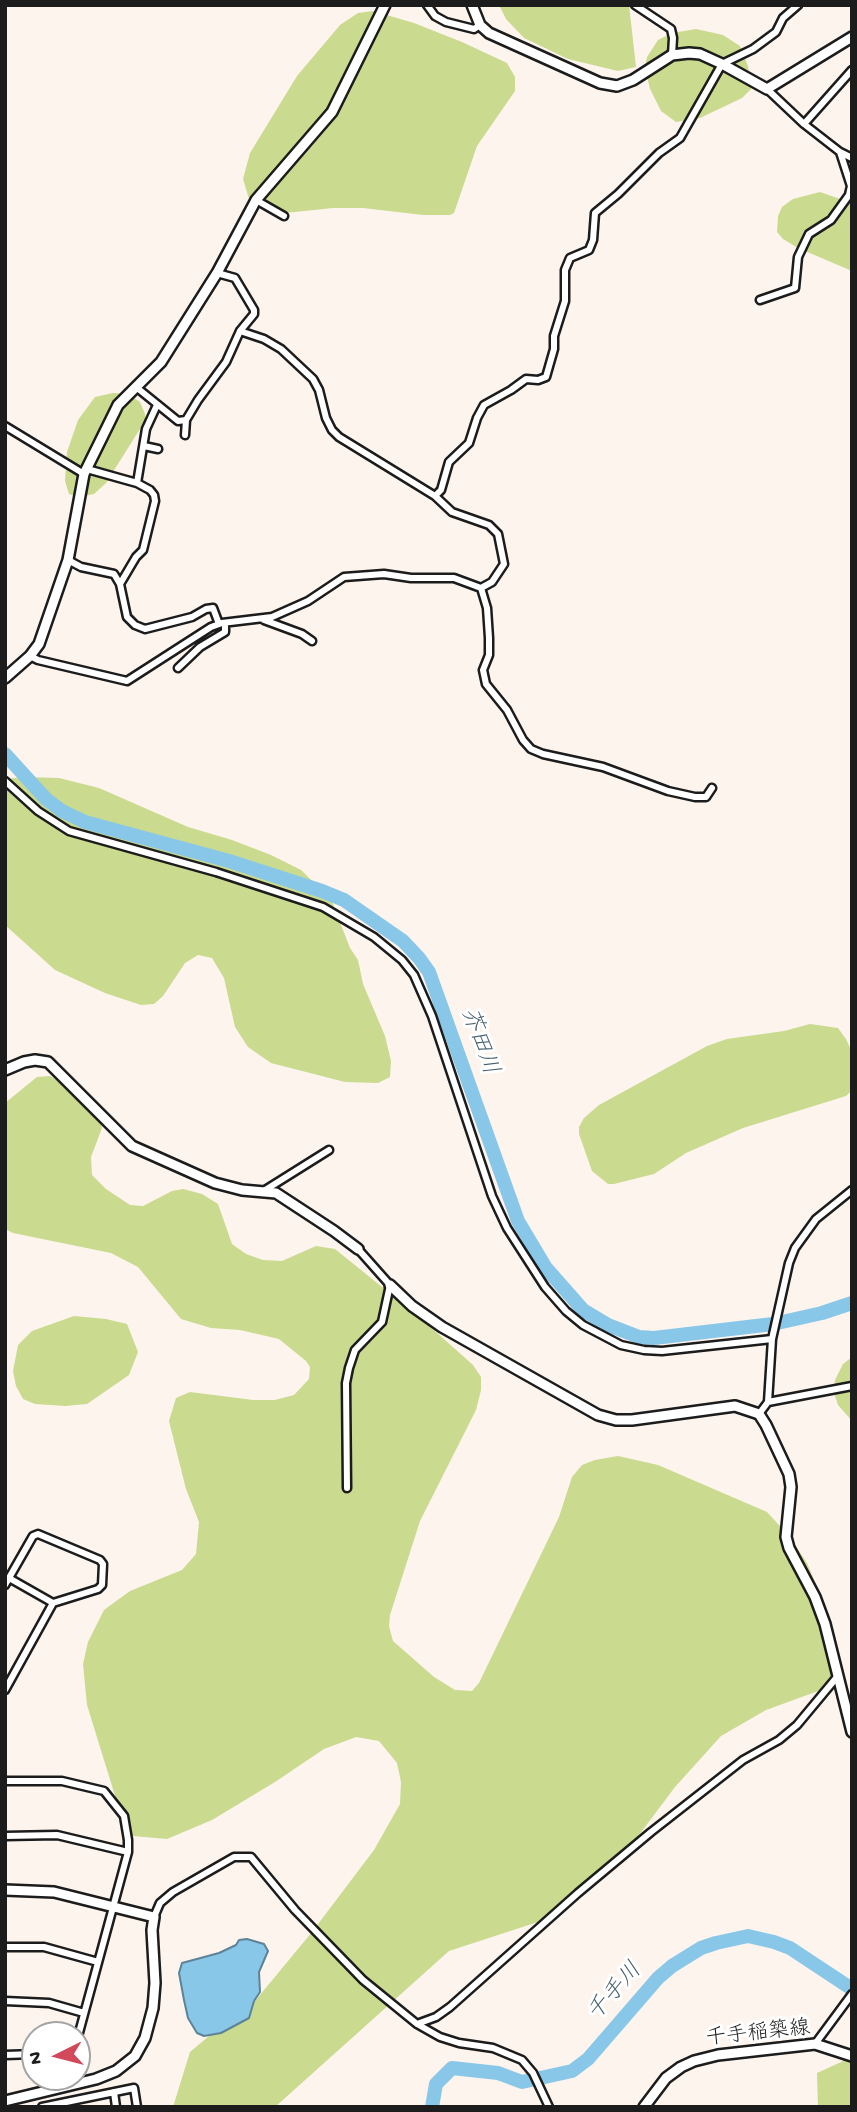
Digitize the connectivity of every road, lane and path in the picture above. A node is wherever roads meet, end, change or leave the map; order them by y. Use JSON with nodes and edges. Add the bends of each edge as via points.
{"nodes":[{"id":1,"x":385,"y":5,"type":"edge"},
{"id":2,"x":427,"y":5,"type":"edge"},
{"id":3,"x":472,"y":5,"type":"edge"},
{"id":4,"x":635,"y":5,"type":"edge"},
{"id":5,"x":798,"y":5,"type":"edge"},
{"id":6,"x":480,"y":25,"type":"junction"},
{"id":7,"x":852,"y":37,"type":"edge"},
{"id":8,"x":672,"y":55,"type":"junction"},
{"id":9,"x":722,"y":64,"type":"junction"},
{"id":10,"x":852,"y":70,"type":"edge"},
{"id":11,"x":768,"y":89,"type":"junction"},
{"id":12,"x":804,"y":124,"type":"junction"},
{"id":13,"x":840,"y":152,"type":"junction"},
{"id":14,"x":852,"y":158,"type":"edge"},
{"id":15,"x":256,"y":200,"type":"junction"},
{"id":16,"x":284,"y":216,"type":"dead end"},
{"id":17,"x":217,"y":274,"type":"junction"},
{"id":18,"x":760,"y":300,"type":"dead end"},
{"id":19,"x":240,"y":331,"type":"junction"},
{"id":20,"x":136,"y":387,"type":"junction"},
{"id":21,"x":157,"y":405,"type":"junction"},
{"id":22,"x":186,"y":420,"type":"junction"},
{"id":23,"x":5,"y":426,"type":"edge"},
{"id":24,"x":185,"y":435,"type":"dead end"},
{"id":25,"x":144,"y":446,"type":"junction"},
{"id":26,"x":158,"y":449,"type":"dead end"},
{"id":27,"x":85,"y":472,"type":"junction"},
{"id":28,"x":136,"y":483,"type":"junction"},
{"id":29,"x":435,"y":496,"type":"junction"},
{"id":30,"x":68,"y":560,"type":"junction"},
{"id":31,"x":120,"y":584,"type":"junction"},
{"id":32,"x":481,"y":588,"type":"junction"},
{"id":33,"x":262,"y":620,"type":"junction"},
{"id":34,"x":222,"y":623,"type":"junction"},
{"id":35,"x":312,"y":641,"type":"dead end"},
{"id":36,"x":30,"y":656,"type":"junction"},
{"id":37,"x":178,"y":668,"type":"dead end"},
{"id":38,"x":5,"y":678,"type":"edge"},
{"id":39,"x":5,"y":781,"type":"edge"},
{"id":40,"x":712,"y":788,"type":"dead end"},
{"id":41,"x":5,"y":1070,"type":"edge"},
{"id":42,"x":328,"y":1150,"type":"dead end"},
{"id":43,"x":852,"y":1190,"type":"edge"},
{"id":44,"x":262,"y":1192,"type":"junction"},
{"id":45,"x":358,"y":1249,"type":"joint"},
{"id":46,"x":390,"y":1285,"type":"junction"},
{"id":47,"x":772,"y":1339,"type":"junction"},
{"id":48,"x":852,"y":1386,"type":"edge"},
{"id":49,"x":768,"y":1402,"type":"junction"},
{"id":50,"x":758,"y":1414,"type":"junction"},
{"id":51,"x":347,"y":1488,"type":"dead end"},
{"id":52,"x":7,"y":1581,"type":"edge"},
{"id":53,"x":53,"y":1603,"type":"junction"},
{"id":54,"x":837,"y":1677,"type":"junction"},
{"id":55,"x":5,"y":1690,"type":"edge"},
{"id":56,"x":852,"y":1732,"type":"edge"},
{"id":57,"x":5,"y":1781,"type":"edge"},
{"id":58,"x":5,"y":1836,"type":"edge"},
{"id":59,"x":128,"y":1852,"type":"junction"},
{"id":60,"x":5,"y":1890,"type":"edge"},
{"id":61,"x":112,"y":1906,"type":"junction"},
{"id":62,"x":153,"y":1917,"type":"junction"},
{"id":63,"x":5,"y":1947,"type":"edge"},
{"id":64,"x":97,"y":1962,"type":"junction"},
{"id":65,"x":850,"y":1997,"type":"edge"},
{"id":66,"x":5,"y":2001,"type":"edge"},
{"id":67,"x":84,"y":2013,"type":"junction"},
{"id":68,"x":82,"y":2021,"type":"edge"},
{"id":69,"x":417,"y":2024,"type":"junction"},
{"id":70,"x":815,"y":2044,"type":"junction"},
{"id":71,"x":852,"y":2056,"type":"edge"},
{"id":72,"x":114,"y":2092,"type":"junction"},
{"id":73,"x":95,"y":2096,"type":"junction"},
{"id":74,"x":80,"y":2099,"type":"junction"},
{"id":75,"x":5,"y":2101,"type":"edge"},
{"id":76,"x":61,"y":2105,"type":"edge"},
{"id":77,"x":42,"y":2107,"type":"edge"},
{"id":78,"x":82,"y":2107,"type":"edge"},
{"id":79,"x":97,"y":2107,"type":"edge"},
{"id":80,"x":116,"y":2107,"type":"edge"},
{"id":81,"x":137,"y":2107,"type":"edge"},
{"id":82,"x":549,"y":2107,"type":"edge"},
{"id":83,"x":644,"y":2107,"type":"edge"}],
"edges":[{"from":1,"to":15,"type":"street","via":[[332,112]]},
{"from":2,"to":6,"type":"street","via":[[446,22],[474,29]]},
{"from":3,"to":6,"type":"street"},
{"from":4,"to":8,"type":"street","via":[[671,29]]},
{"from":5,"to":9,"type":"street","via":[[776,32]]},
{"from":6,"to":8,"type":"street","via":[[600,83],[617,86]]},
{"from":7,"to":11,"type":"street"},
{"from":8,"to":9,"type":"street","via":[[700,54]]},
{"from":9,"to":11,"type":"street"},
{"from":9,"to":29,"type":"street","via":[[680,138],[596,213],[589,250],[570,258],[565,270],[565,301],[546,377],[526,379],[484,405],[470,443],[449,462]]},
{"from":10,"to":12,"type":"street"},
{"from":11,"to":12,"type":"street"},
{"from":12,"to":13,"type":"street"},
{"from":13,"to":14,"type":"street"},
{"from":13,"to":18,"type":"street","via":[[851,186],[849,195],[831,220],[809,234],[798,257],[795,288]]},
{"from":15,"to":16,"type":"street"},
{"from":15,"to":17,"type":"street"},
{"from":17,"to":19,"type":"street","via":[[235,278],[254,310]]},
{"from":17,"to":20,"type":"street","via":[[161,362]]},
{"from":19,"to":22,"type":"street","via":[[226,362]]},
{"from":19,"to":29,"type":"street","via":[[281,349],[313,379],[331,430],[339,437]]},
{"from":20,"to":21,"type":"street"},
{"from":20,"to":27,"type":"street","via":[[118,405]]},
{"from":21,"to":22,"type":"street","via":[[178,421]]},
{"from":21,"to":25,"type":"street"},
{"from":22,"to":24,"type":"street"},
{"from":23,"to":27,"type":"street"},
{"from":25,"to":26,"type":"street"},
{"from":25,"to":28,"type":"street"},
{"from":27,"to":28,"type":"street"},
{"from":27,"to":30,"type":"street"},
{"from":28,"to":31,"type":"street","via":[[150,490],[155,502],[143,550]]},
{"from":29,"to":32,"type":"street","via":[[452,512],[489,525],[498,534],[504,564],[492,582]]},
{"from":30,"to":31,"type":"street","via":[[114,574]]},
{"from":30,"to":36,"type":"street","via":[[39,644]]},
{"from":31,"to":34,"type":"street","via":[[127,617],[145,629],[213,608]]},
{"from":32,"to":33,"type":"street","via":[[454,578],[357,575],[344,577],[308,601]]},
{"from":32,"to":40,"type":"street","via":[[489,638],[485,684],[531,748],[695,797],[706,797]]},
{"from":33,"to":34,"type":"street"},
{"from":33,"to":35,"type":"street"},
{"from":34,"to":36,"type":"street","via":[[127,681]]},
{"from":34,"to":37,"type":"street","via":[[225,632]]},
{"from":36,"to":38,"type":"street"},
{"from":39,"to":47,"type":"street","via":[[69,831],[323,907],[374,937],[402,960],[432,1016],[507,1228],[545,1287],[583,1325],[621,1345],[653,1351]]},
{"from":41,"to":44,"type":"street","via":[[24,1062],[48,1062],[132,1146],[215,1183]]},
{"from":42,"to":44,"type":"street"},
{"from":43,"to":47,"type":"street","via":[[816,1219],[795,1248]]},
{"from":44,"to":45,"type":"street","via":[[276,1194],[298,1207]]},
{"from":45,"to":46,"type":"street"},
{"from":46,"to":50,"type":"street","via":[[442,1327],[598,1415],[632,1420],[735,1406]]},
{"from":46,"to":51,"type":"street","via":[[382,1322],[355,1350],[349,1368]]},
{"from":47,"to":49,"type":"street"},
{"from":48,"to":49,"type":"street"},
{"from":49,"to":50,"type":"street"},
{"from":50,"to":54,"type":"street","via":[[789,1474],[786,1537],[822,1615]]},
{"from":52,"to":53,"type":"street"},
{"from":52,"to":53,"type":"street","via":[[38,1534],[100,1560],[102,1585],[98,1589]]},
{"from":53,"to":55,"type":"street"},
{"from":54,"to":56,"type":"street"},
{"from":54,"to":69,"type":"street","via":[[788,1732],[743,1760],[651,1832],[450,2007]]},
{"from":57,"to":59,"type":"street","via":[[62,1781],[104,1791],[124,1816]]},
{"from":58,"to":59,"type":"street","via":[[57,1835]]},
{"from":59,"to":61,"type":"street"},
{"from":60,"to":61,"type":"street","via":[[54,1892]]},
{"from":61,"to":62,"type":"street"},
{"from":61,"to":64,"type":"street"},
{"from":62,"to":69,"type":"street","via":[[173,1892],[234,1857],[251,1857],[319,1936]]},
{"from":62,"to":75,"type":"street","via":[[153,2008],[135,2056],[96,2079]]},
{"from":63,"to":64,"type":"street","via":[[44,1947]]},
{"from":64,"to":67,"type":"street"},
{"from":65,"to":70,"type":"street"},
{"from":66,"to":67,"type":"street","via":[[49,2003]]},
{"from":67,"to":68,"type":"street"},
{"from":69,"to":82,"type":"street","via":[[440,2037],[493,2048],[522,2060]]},
{"from":70,"to":71,"type":"street","name":"千手稲築線"},
{"from":70,"to":83,"type":"street","name":"千手稲築線","via":[[694,2061],[666,2078]]},
{"from":72,"to":73,"type":"street"},
{"from":72,"to":80,"type":"street"},
{"from":72,"to":81,"type":"street","via":[[134,2088]]},
{"from":73,"to":74,"type":"street"},
{"from":73,"to":79,"type":"street"},
{"from":74,"to":76,"type":"street"},
{"from":74,"to":78,"type":"street"},
{"from":76,"to":77,"type":"street"}]}
